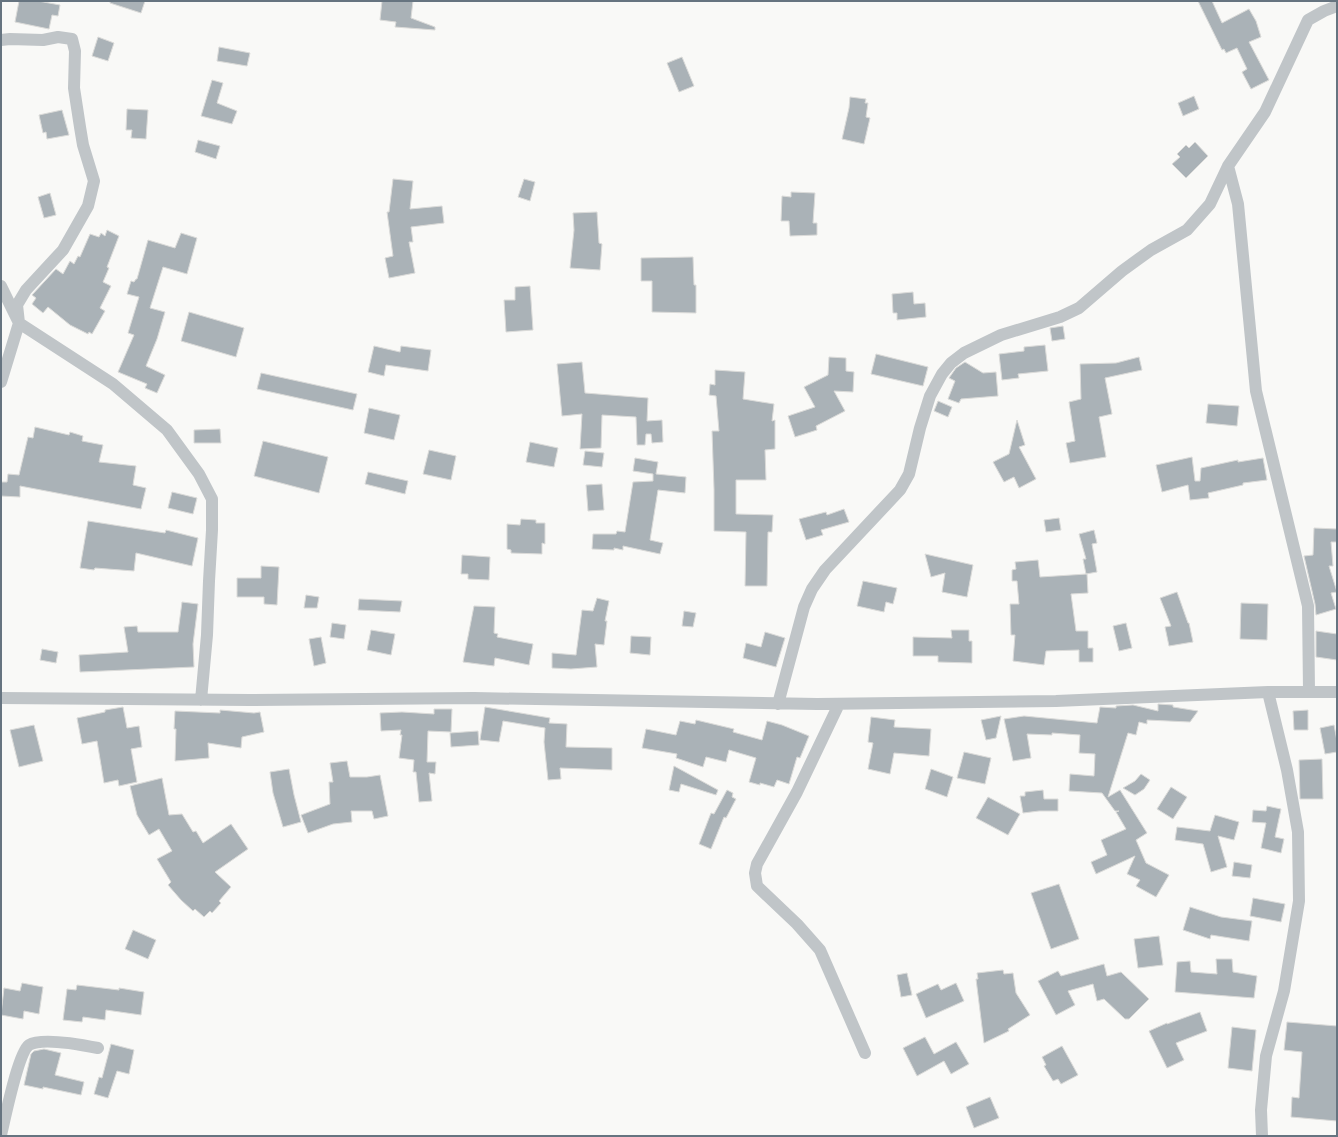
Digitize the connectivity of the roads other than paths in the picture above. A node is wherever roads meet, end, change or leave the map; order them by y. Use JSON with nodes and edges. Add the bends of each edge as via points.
{"nodes":[{"id":1,"x":1337,"y":6,"type":"edge"},
{"id":2,"x":1,"y":40,"type":"edge"},
{"id":3,"x":1228,"y":166,"type":"junction"},
{"id":4,"x":1,"y":286,"type":"edge"},
{"id":5,"x":19,"y":323,"type":"junction"},
{"id":6,"x":1,"y":382,"type":"edge"},
{"id":7,"x":1309,"y":691,"type":"junction"},
{"id":8,"x":1268,"y":692,"type":"junction"},
{"id":9,"x":1337,"y":692,"type":"edge"},
{"id":10,"x":1,"y":698,"type":"edge"},
{"id":11,"x":201,"y":700,"type":"junction"},
{"id":12,"x":778,"y":704,"type":"junction"},
{"id":13,"x":839,"y":704,"type":"junction"},
{"id":14,"x":98,"y":1048,"type":"dead end"},
{"id":15,"x":865,"y":1053,"type":"dead end"},
{"id":16,"x":1,"y":1135,"type":"edge"},
{"id":17,"x":1262,"y":1136,"type":"edge"}],
"edges":[{"from":1,"to":3,"type":"street","via":[[1324,10],[1308,20],[1264,112]]},
{"from":2,"to":5,"type":"street","via":[[43,40],[58,37],[72,39],[75,52],[74,88],[83,145],[94,181],[88,206],[63,250],[26,290],[17,305]]},
{"from":3,"to":7,"type":"street","via":[[1238,204],[1256,391],[1308,606]]},
{"from":3,"to":12,"type":"street","via":[[1210,204],[1187,230],[1151,250],[1079,308],[1060,317],[1001,335],[964,353],[951,363],[930,396],[909,474],[900,490],[825,570],[812,589],[804,607]]},
{"from":4,"to":5,"type":"street"},
{"from":5,"to":6,"type":"street"},
{"from":5,"to":11,"type":"street","via":[[113,384],[167,430],[199,474],[212,499],[207,635]]},
{"from":7,"to":8,"type":"street"},
{"from":7,"to":9,"type":"street"},
{"from":8,"to":13,"type":"street","via":[[1056,701]]},
{"from":8,"to":17,"type":"street","via":[[1287,770],[1298,832],[1299,901],[1284,991],[1266,1056],[1261,1110]]},
{"from":10,"to":11,"type":"street"},
{"from":11,"to":12,"type":"street","via":[[474,698]]},
{"from":12,"to":13,"type":"street"},
{"from":13,"to":15,"type":"street","via":[[797,792],[757,864],[755,873],[757,886],[820,950]]},
{"from":14,"to":16,"type":"street","via":[[58,1042],[28,1046],[23,1052]]}]}
